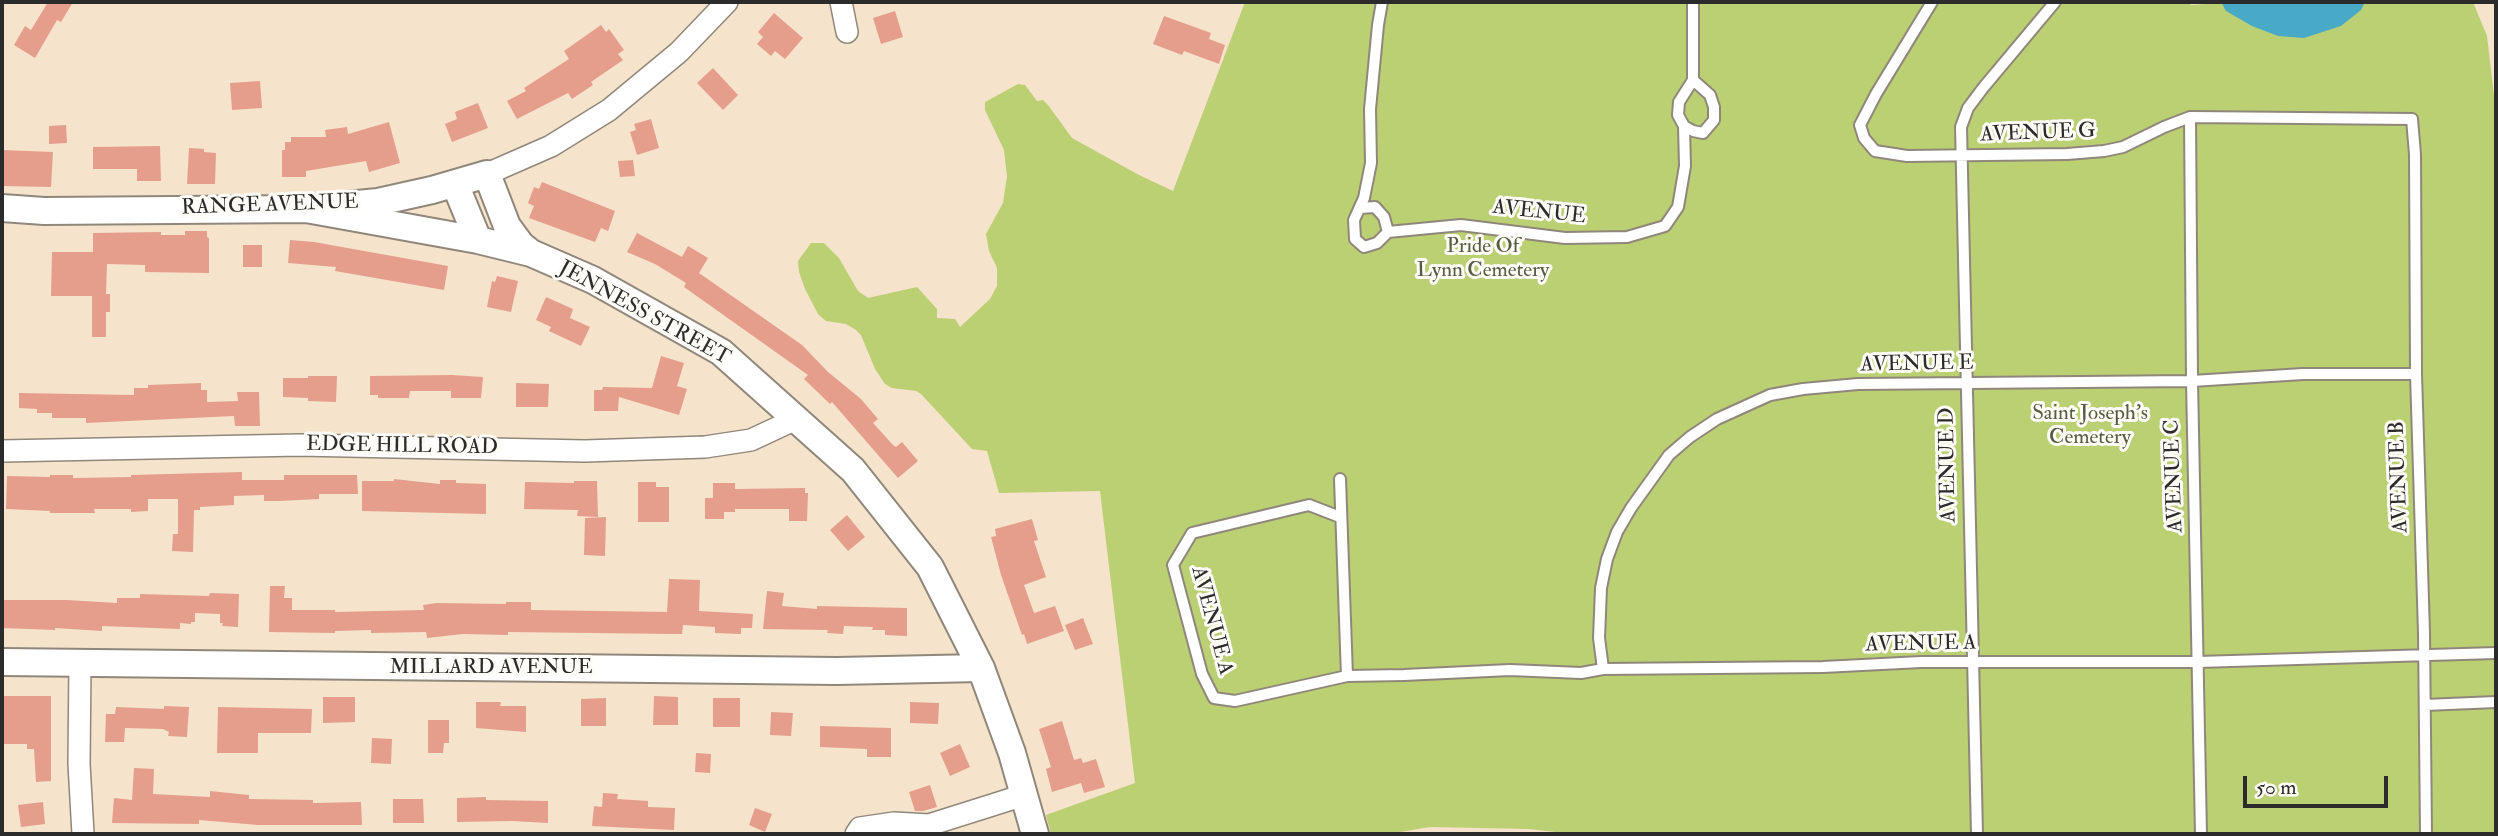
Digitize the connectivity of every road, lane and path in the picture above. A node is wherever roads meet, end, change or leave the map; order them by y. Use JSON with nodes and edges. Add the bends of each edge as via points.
{"nodes":[{"id":1,"x":727,"y":2,"type":"edge"},
{"id":2,"x":841,"y":2,"type":"edge"},
{"id":3,"x":1382,"y":2,"type":"edge"},
{"id":4,"x":1693,"y":2,"type":"edge"},
{"id":5,"x":1932,"y":2,"type":"edge"},
{"id":6,"x":2055,"y":2,"type":"edge"},
{"id":7,"x":847,"y":32,"type":"dead end"},
{"id":8,"x":1693,"y":80,"type":"junction"},
{"id":9,"x":2190,"y":117,"type":"junction"},
{"id":10,"x":2412,"y":119,"type":"joint"},
{"id":11,"x":1684,"y":126,"type":"junction"},
{"id":12,"x":1961,"y":155,"type":"junction"},
{"id":13,"x":487,"y":174,"type":"junction"},
{"id":14,"x":455,"y":184,"type":"junction"},
{"id":15,"x":1360,"y":208,"type":"junction"},
{"id":16,"x":2,"y":209,"type":"edge"},
{"id":17,"x":306,"y":209,"type":"junction"},
{"id":18,"x":1388,"y":232,"type":"junction"},
{"id":19,"x":478,"y":240,"type":"junction"},
{"id":20,"x":531,"y":253,"type":"junction"},
{"id":21,"x":2416,"y":374,"type":"junction"},
{"id":22,"x":2192,"y":381,"type":"junction"},
{"id":23,"x":1967,"y":383,"type":"junction"},
{"id":24,"x":796,"y":419,"type":"junction"},
{"id":25,"x":2,"y":451,"type":"edge"},
{"id":26,"x":1340,"y":479,"type":"dead end"},
{"id":27,"x":1340,"y":517,"type":"junction"},
{"id":28,"x":2496,"y":653,"type":"edge"},
{"id":29,"x":2425,"y":657,"type":"junction"},
{"id":30,"x":2,"y":662,"type":"edge"},
{"id":31,"x":1974,"y":662,"type":"junction"},
{"id":32,"x":2198,"y":662,"type":"junction"},
{"id":33,"x":80,"y":663,"type":"junction"},
{"id":34,"x":981,"y":668,"type":"junction"},
{"id":35,"x":1603,"y":669,"type":"junction"},
{"id":36,"x":1347,"y":676,"type":"junction"},
{"id":37,"x":2496,"y":702,"type":"edge"},
{"id":38,"x":2425,"y":705,"type":"junction"},
{"id":39,"x":1024,"y":795,"type":"junction"},
{"id":40,"x":83,"y":834,"type":"edge"},
{"id":41,"x":856,"y":834,"type":"edge"},
{"id":42,"x":1035,"y":834,"type":"edge"},
{"id":43,"x":1977,"y":834,"type":"edge"},
{"id":44,"x":2201,"y":834,"type":"edge"},
{"id":45,"x":2426,"y":834,"type":"edge"}],
"edges":[{"from":1,"to":13,"type":"street","name":"RANGE AVENUE","via":[[679,52],[609,110],[551,146]]},
{"from":2,"to":7,"type":"street"},
{"from":3,"to":15,"type":"lane","name":"AVENUE","via":[[1370,109],[1371,163]]},
{"from":4,"to":8,"type":"lane","name":"AVENUE"},
{"from":5,"to":12,"type":"lane","name":"AVENUE G","via":[[1860,125],[1875,152]]},
{"from":6,"to":12,"type":"lane","name":"AVENUE D","via":[[1968,108],[1961,127]]},
{"from":8,"to":11,"type":"lane","name":"AVENUE","via":[[1678,102]]},
{"from":8,"to":11,"type":"lane","via":[[1710,95],[1714,120],[1703,133]]},
{"from":9,"to":10,"type":"lane","name":"AVENUE G"},
{"from":9,"to":12,"type":"lane","name":"AVENUE G","via":[[2104,151]]},
{"from":9,"to":22,"type":"lane","name":"AVENUE C"},
{"from":10,"to":21,"type":"lane","name":"AVENUE B"},
{"from":11,"to":18,"type":"lane","name":"AVENUE","via":[[1685,166],[1678,207],[1665,226],[1627,237],[1565,238],[1461,225]]},
{"from":12,"to":23,"type":"lane","name":"AVENUE D"},
{"from":13,"to":14,"type":"street","name":"RANGE AVENUE"},
{"from":13,"to":20,"type":"street","name":"JENNESS STREET","via":[[507,226]]},
{"from":14,"to":17,"type":"street","name":"RANGE AVENUE","via":[[378,202]]},
{"from":14,"to":19,"type":"street"},
{"from":15,"to":18,"type":"lane","via":[[1375,207]]},
{"from":15,"to":18,"type":"lane","name":"AVENUE","via":[[1354,220],[1355,239],[1364,247]]},
{"from":16,"to":17,"type":"street","name":"RANGE AVENUE"},
{"from":17,"to":19,"type":"street","name":"JENNESS STREET"},
{"from":19,"to":20,"type":"street","name":"JENNESS STREET"},
{"from":20,"to":24,"type":"street","name":"JENNESS STREET","via":[[593,280],[720,352]]},
{"from":21,"to":22,"type":"lane","name":"AVENUE E","via":[[2303,374]]},
{"from":21,"to":29,"type":"lane","name":"AVENUE B"},
{"from":22,"to":23,"type":"lane","name":"AVENUE E"},
{"from":22,"to":32,"type":"lane","name":"AVENUE C"},
{"from":23,"to":31,"type":"lane","name":"AVENUE D"},
{"from":23,"to":35,"type":"lane","name":"AVENUE E","via":[[1858,384],[1781,393],[1744,406],[1690,437],[1648,481],[1607,559],[1598,610]]},
{"from":24,"to":25,"type":"street","name":"EDGE HILL ROAD","via":[[751,440],[705,447],[585,451],[300,445]]},
{"from":24,"to":34,"type":"street","name":"JENNESS STREET","via":[[853,470],[930,567]]},
{"from":26,"to":27,"type":"lane"},
{"from":27,"to":36,"type":"lane"},
{"from":27,"to":36,"type":"lane","name":"AVENUE A","via":[[1309,505],[1192,533],[1173,565],[1202,674],[1214,698],[1235,701]]},
{"from":28,"to":29,"type":"lane","name":"AVENUE A"},
{"from":29,"to":32,"type":"lane","name":"AVENUE A"},
{"from":29,"to":38,"type":"lane","name":"AVENUE B"},
{"from":30,"to":33,"type":"street","name":"MILLARD AVENUE"},
{"from":31,"to":32,"type":"lane","name":"AVENUE A"},
{"from":31,"to":35,"type":"lane","name":"AVENUE A"},
{"from":31,"to":43,"type":"lane","name":"AVENUE D"},
{"from":32,"to":44,"type":"lane","name":"AVENUE C"},
{"from":33,"to":34,"type":"street","name":"MILLARD AVENUE","via":[[837,671]]},
{"from":33,"to":40,"type":"street"},
{"from":34,"to":39,"type":"street","name":"JENNESS STREET"},
{"from":35,"to":36,"type":"lane","name":"AVENUE A"},
{"from":37,"to":38,"type":"lane"},
{"from":38,"to":45,"type":"lane","name":"AVENUE B"},
{"from":39,"to":41,"type":"street","via":[[929,825],[894,823],[859,828]]},
{"from":39,"to":42,"type":"street","name":"JENNESS STREET"}]}
